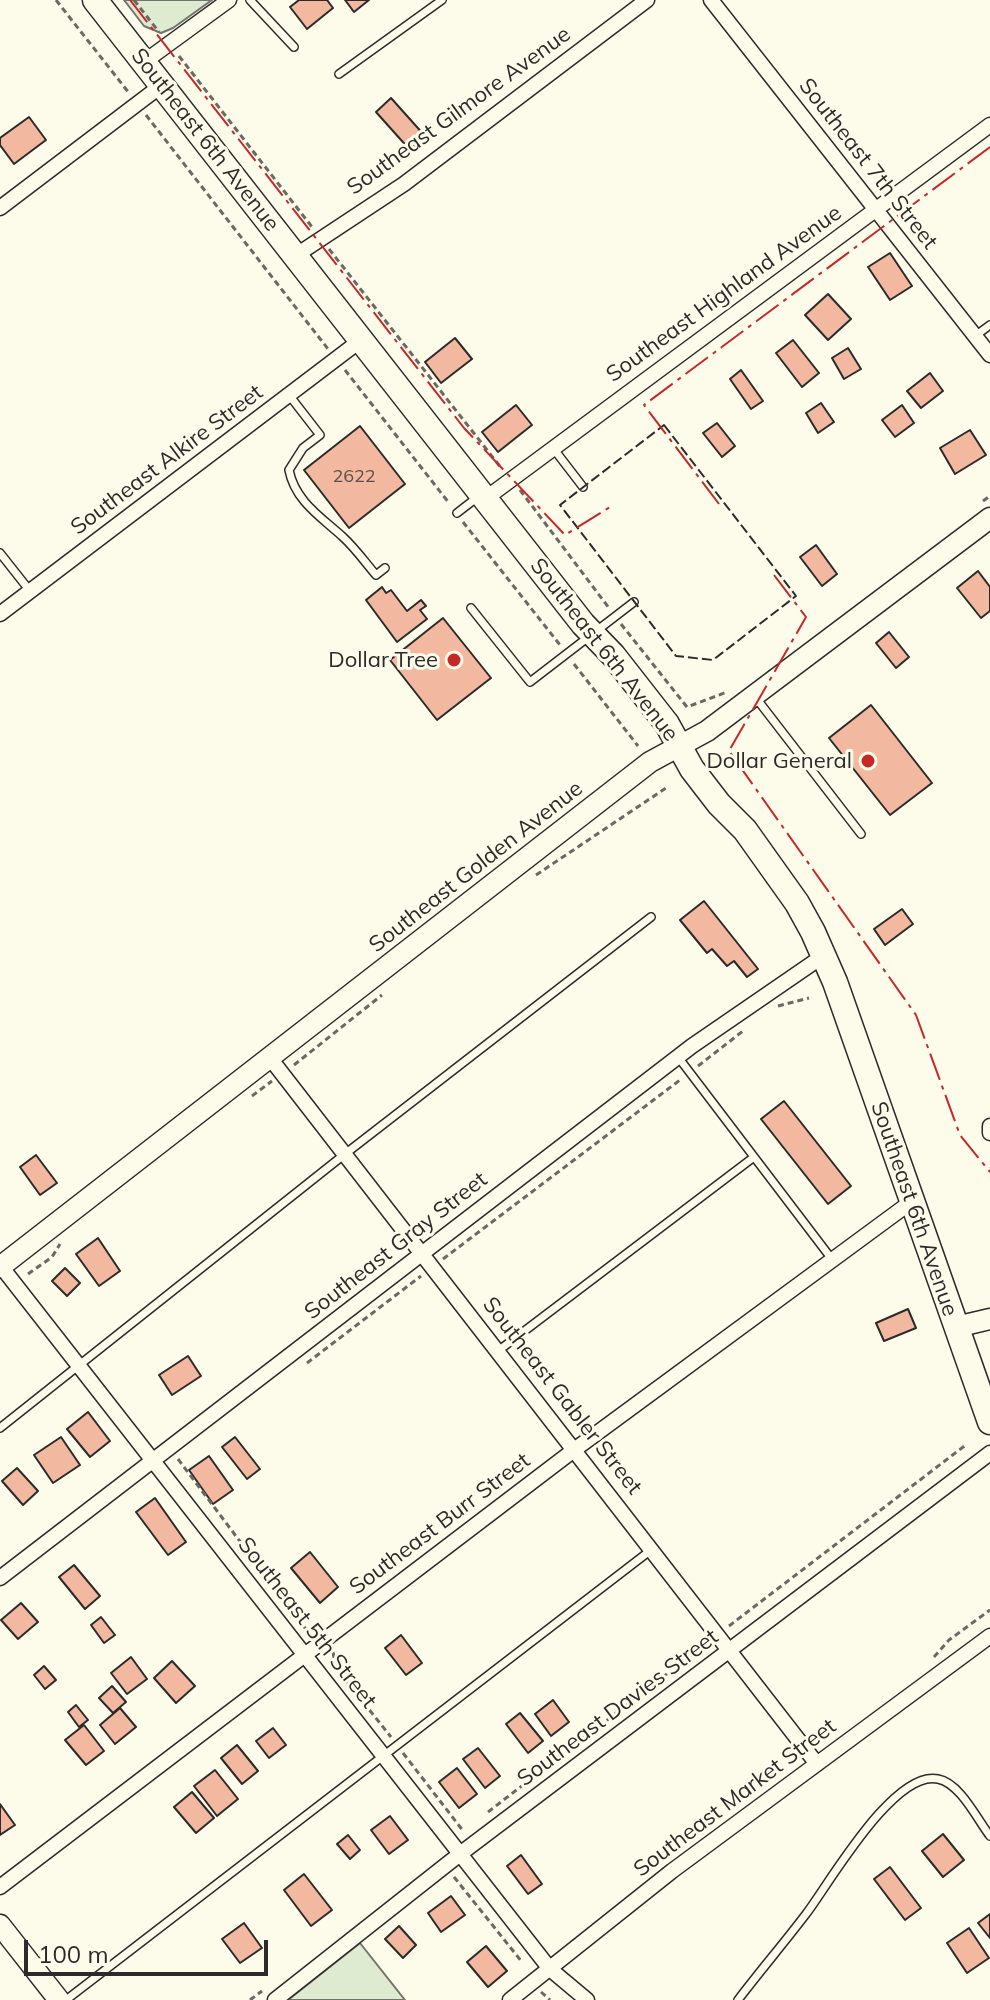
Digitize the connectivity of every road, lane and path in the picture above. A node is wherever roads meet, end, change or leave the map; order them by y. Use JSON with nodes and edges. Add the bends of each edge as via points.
{"nodes":[{"id":1,"x":56,"y":0,"type":"edge"},
{"id":2,"x":95,"y":0,"type":"edge"},
{"id":3,"x":134,"y":0,"type":"edge"},
{"id":4,"x":229,"y":0,"type":"edge"},
{"id":5,"x":250,"y":0,"type":"edge"},
{"id":6,"x":442,"y":0,"type":"edge"},
{"id":7,"x":647,"y":0,"type":"edge"},
{"id":8,"x":711,"y":0,"type":"edge"},
{"id":9,"x":169,"y":44,"type":"junction"},
{"id":10,"x":294,"y":47,"type":"dead end"},
{"id":11,"x":144,"y":62,"type":"junction"},
{"id":12,"x":339,"y":74,"type":"dead end"},
{"id":13,"x":162,"y":85,"type":"junction"},
{"id":14,"x":137,"y":104,"type":"junction"},
{"id":15,"x":990,"y":125,"type":"edge"},
{"id":16,"x":0,"y":208,"type":"edge"},
{"id":17,"x":875,"y":210,"type":"junction"},
{"id":18,"x":319,"y":237,"type":"junction"},
{"id":19,"x":295,"y":256,"type":"junction"},
{"id":20,"x":990,"y":325,"type":"edge"},
{"id":21,"x":975,"y":336,"type":"junction"},
{"id":22,"x":361,"y":340,"type":"junction"},
{"id":23,"x":990,"y":355,"type":"edge"},
{"id":24,"x":337,"y":359,"type":"junction"},
{"id":25,"x":289,"y":395,"type":"junction"},
{"id":26,"x":553,"y":448,"type":"junction"},
{"id":27,"x":510,"y":479,"type":"junction"},
{"id":28,"x":583,"y":487,"type":"dead end"},
{"id":29,"x":483,"y":497,"type":"junction"},
{"id":30,"x":457,"y":513,"type":"junction"},
{"id":31,"x":990,"y":518,"type":"edge"},
{"id":32,"x":0,"y":553,"type":"edge"},
{"id":33,"x":385,"y":568,"type":"dead end"},
{"id":34,"x":30,"y":591,"type":"junction"},
{"id":35,"x":634,"y":602,"type":"dead end"},
{"id":36,"x":471,"y":608,"type":"dead end"},
{"id":37,"x":0,"y":614,"type":"edge"},
{"id":38,"x":616,"y":617,"type":"junction"},
{"id":39,"x":593,"y":634,"type":"junction"},
{"id":40,"x":567,"y":654,"type":"junction"},
{"id":41,"x":755,"y":697,"type":"junction"},
{"id":42,"x":687,"y":707,"type":"dead end"},
{"id":43,"x":638,"y":746,"type":"dead end"},
{"id":44,"x":679,"y":746,"type":"junction"},
{"id":45,"x":669,"y":786,"type":"dead end"},
{"id":46,"x":861,"y":834,"type":"dead end"},
{"id":47,"x":524,"y":883,"type":"dead end"},
{"id":48,"x":651,"y":917,"type":"dead end"},
{"id":49,"x":823,"y":956,"type":"junction"},
{"id":50,"x":391,"y":988,"type":"dead end"},
{"id":51,"x":809,"y":998,"type":"dead end"},
{"id":52,"x":773,"y":1008,"type":"dead end"},
{"id":53,"x":749,"y":1026,"type":"dead end"},
{"id":54,"x":678,"y":1057,"type":"junction"},
{"id":55,"x":276,"y":1066,"type":"junction"},
{"id":56,"x":690,"y":1072,"type":"junction"},
{"id":57,"x":244,"y":1102,"type":"dead end"},
{"id":58,"x":990,"y":1126,"type":"edge"},
{"id":59,"x":990,"y":1133,"type":"edge"},
{"id":60,"x":345,"y":1154,"type":"junction"},
{"id":61,"x":754,"y":1157,"type":"junction"},
{"id":62,"x":911,"y":1202,"type":"junction"},
{"id":63,"x":66,"y":1235,"type":"dead end"},
{"id":64,"x":424,"y":1252,"type":"junction"},
{"id":65,"x":831,"y":1258,"type":"junction"},
{"id":66,"x":0,"y":1266,"type":"edge"},
{"id":67,"x":434,"y":1266,"type":"junction"},
{"id":68,"x":15,"y":1283,"type":"junction"},
{"id":69,"x":990,"y":1319,"type":"edge"},
{"id":70,"x":956,"y":1327,"type":"junction"},
{"id":71,"x":498,"y":1351,"type":"junction"},
{"id":72,"x":81,"y":1366,"type":"junction"},
{"id":73,"x":990,"y":1422,"type":"edge"},
{"id":74,"x":0,"y":1428,"type":"edge"},
{"id":75,"x":967,"y":1444,"type":"dead end"},
{"id":76,"x":574,"y":1450,"type":"junction"},
{"id":77,"x":990,"y":1453,"type":"edge"},
{"id":78,"x":176,"y":1456,"type":"dead end"},
{"id":79,"x":153,"y":1460,"type":"junction"},
{"id":80,"x":652,"y":1549,"type":"junction"},
{"id":81,"x":0,"y":1578,"type":"edge"},
{"id":82,"x":719,"y":1634,"type":"junction"},
{"id":83,"x":990,"y":1636,"type":"edge"},
{"id":84,"x":311,"y":1637,"type":"dead end"},
{"id":85,"x":732,"y":1650,"type":"junction"},
{"id":86,"x":305,"y":1655,"type":"junction"},
{"id":87,"x":384,"y":1756,"type":"junction"},
{"id":88,"x":817,"y":1764,"type":"junction"},
{"id":89,"x":990,"y":1836,"type":"edge"},
{"id":90,"x":460,"y":1854,"type":"junction"},
{"id":91,"x":443,"y":1867,"type":"junction"},
{"id":92,"x":0,"y":1887,"type":"edge"},
{"id":93,"x":0,"y":1925,"type":"edge"},
{"id":94,"x":522,"y":1962,"type":"dead end"},
{"id":95,"x":550,"y":1969,"type":"junction"},
{"id":96,"x":59,"y":2000,"type":"edge"},
{"id":97,"x":66,"y":2000,"type":"edge"},
{"id":98,"x":275,"y":2000,"type":"edge"},
{"id":99,"x":510,"y":2000,"type":"edge"},
{"id":100,"x":587,"y":2000,"type":"edge"},
{"id":101,"x":738,"y":2000,"type":"edge"}],
"edges":[{"from":1,"to":14,"type":"path"},
{"from":2,"to":11,"type":"main road","name":"Southeast 6th Avenue"},
{"from":3,"to":9,"type":"path"},
{"from":4,"to":9,"type":"street"},
{"from":5,"to":10,"type":"lane"},
{"from":6,"to":12,"type":"lane"},
{"from":7,"to":18,"type":"street","name":"Southeast Gilmore Avenue","via":[[404,184]]},
{"from":8,"to":17,"type":"street","name":"Southeast 7th Street"},
{"from":9,"to":11,"type":"street"},
{"from":9,"to":18,"type":"path"},
{"from":11,"to":13,"type":"main road","name":"Southeast 6th Avenue"},
{"from":13,"to":14,"type":"street"},
{"from":13,"to":19,"type":"main road","name":"Southeast 6th Avenue"},
{"from":14,"to":16,"type":"street"},
{"from":14,"to":24,"type":"path"},
{"from":15,"to":17,"type":"street","name":"Southeast Highland Avenue"},
{"from":17,"to":21,"type":"street","name":"Southeast 7th Street"},
{"from":17,"to":26,"type":"street","name":"Southeast Highland Avenue"},
{"from":18,"to":19,"type":"street","name":"Southeast Gilmore Avenue"},
{"from":18,"to":27,"type":"path"},
{"from":19,"to":22,"type":"main road","name":"Southeast 6th Avenue"},
{"from":20,"to":21,"type":"lane"},
{"from":21,"to":23,"type":"street","name":"Southeast 7th Street"},
{"from":22,"to":24,"type":"street","name":"Southeast Alkire Street"},
{"from":22,"to":29,"type":"main road","name":"Southeast 6th Avenue"},
{"from":24,"to":25,"type":"street","name":"Southeast Alkire Street"},
{"from":24,"to":30,"type":"path"},
{"from":25,"to":33,"type":"lane","via":[[320,435],[303,448],[289,470],[292,485],[376,575]]},
{"from":25,"to":34,"type":"street","name":"Southeast Alkire Street"},
{"from":26,"to":27,"type":"street","name":"Southeast Highland Avenue"},
{"from":26,"to":28,"type":"lane"},
{"from":27,"to":29,"type":"street","name":"Southeast Highland Avenue"},
{"from":27,"to":38,"type":"path"},
{"from":29,"to":30,"type":"lane"},
{"from":29,"to":39,"type":"main road","name":"Southeast 6th Avenue"},
{"from":30,"to":40,"type":"path"},
{"from":31,"to":41,"type":"street","name":"Southeast Golden Avenue"},
{"from":32,"to":34,"type":"lane"},
{"from":34,"to":37,"type":"street","name":"Southeast Alkire Street"},
{"from":35,"to":38,"type":"lane"},
{"from":36,"to":40,"type":"lane","via":[[530,682]]},
{"from":38,"to":39,"type":"lane"},
{"from":38,"to":42,"type":"path"},
{"from":39,"to":40,"type":"lane"},
{"from":39,"to":44,"type":"main road","name":"Southeast 6th Avenue"},
{"from":40,"to":43,"type":"path"},
{"from":41,"to":44,"type":"street","name":"Southeast Golden Avenue"},
{"from":41,"to":46,"type":"lane"},
{"from":44,"to":49,"type":"main road","name":"Southeast 6th Avenue","via":[[797,903]]},
{"from":44,"to":55,"type":"street","name":"Southeast Golden Avenue","via":[[650,762]]},
{"from":45,"to":47,"type":"path"},
{"from":48,"to":60,"type":"lane"},
{"from":49,"to":54,"type":"street","name":"Southeast Gray Street"},
{"from":49,"to":62,"type":"main road","name":"Southeast 6th Avenue"},
{"from":50,"to":55,"type":"path"},
{"from":51,"to":52,"type":"path"},
{"from":53,"to":56,"type":"path"},
{"from":54,"to":56,"type":"lane"},
{"from":54,"to":64,"type":"street","name":"Southeast Gray Street"},
{"from":55,"to":57,"type":"path"},
{"from":55,"to":60,"type":"street","name":"Southeast Gabler Street"},
{"from":55,"to":66,"type":"street","name":"Southeast Golden Avenue"},
{"from":56,"to":61,"type":"lane"},
{"from":56,"to":67,"type":"path"},
{"from":58,"to":59,"type":"street"},
{"from":60,"to":64,"type":"street","name":"Southeast Gabler Street"},
{"from":60,"to":72,"type":"lane"},
{"from":61,"to":65,"type":"lane"},
{"from":61,"to":71,"type":"lane"},
{"from":62,"to":65,"type":"street","name":"Southeast Burr Street"},
{"from":62,"to":70,"type":"main road","name":"Southeast 6th Avenue"},
{"from":63,"to":68,"type":"path","via":[[52,1257]]},
{"from":64,"to":67,"type":"street","name":"Southeast Gabler Street"},
{"from":64,"to":79,"type":"street","name":"Southeast Gray Street"},
{"from":65,"to":76,"type":"street","name":"Southeast Burr Street"},
{"from":66,"to":68,"type":"street","name":"Southeast 5th Street"},
{"from":67,"to":71,"type":"street","name":"Southeast Gabler Street"},
{"from":68,"to":72,"type":"street","name":"Southeast 5th Street"},
{"from":69,"to":70,"type":"street"},
{"from":70,"to":73,"type":"main road","name":"Southeast 6th Avenue"},
{"from":71,"to":76,"type":"street","name":"Southeast Gabler Street"},
{"from":72,"to":74,"type":"lane"},
{"from":72,"to":79,"type":"street","name":"Southeast 5th Street"},
{"from":75,"to":82,"type":"path"},
{"from":76,"to":80,"type":"street","name":"Southeast Gabler Street"},
{"from":76,"to":86,"type":"street","name":"Southeast Burr Street"},
{"from":77,"to":85,"type":"street","name":"Southeast Davies Street"},
{"from":78,"to":84,"type":"path"},
{"from":79,"to":81,"type":"street","name":"Southeast Gray Street"},
{"from":79,"to":86,"type":"street","name":"Southeast 5th Street"},
{"from":80,"to":82,"type":"street","name":"Southeast Gabler Street"},
{"from":80,"to":87,"type":"lane"},
{"from":82,"to":85,"type":"street","name":"Southeast Gabler Street"},
{"from":83,"to":88,"type":"street","name":"Southeast Market Street"},
{"from":85,"to":88,"type":"street","name":"Southeast Gabler Street"},
{"from":85,"to":90,"type":"street","name":"Southeast Davies Street"},
{"from":86,"to":87,"type":"street","name":"Southeast 5th Street"},
{"from":86,"to":92,"type":"street","name":"Southeast Burr Street"},
{"from":87,"to":90,"type":"street","name":"Southeast 5th Street"},
{"from":87,"to":97,"type":"lane"},
{"from":88,"to":95,"type":"street","name":"Southeast Market Street"},
{"from":89,"to":101,"type":"lane","via":[[949,1782],[934,1777],[917,1782],[864,1832]]},
{"from":90,"to":91,"type":"street","name":"Southeast Davies Street"},
{"from":90,"to":95,"type":"street","name":"Southeast 5th Street"},
{"from":91,"to":94,"type":"path"},
{"from":91,"to":98,"type":"street","name":"Southeast Davies Street"},
{"from":93,"to":96,"type":"street"},
{"from":95,"to":99,"type":"street","name":"Southeast Market Street"},
{"from":95,"to":100,"type":"street","name":"Southeast 5th Street"}]}
